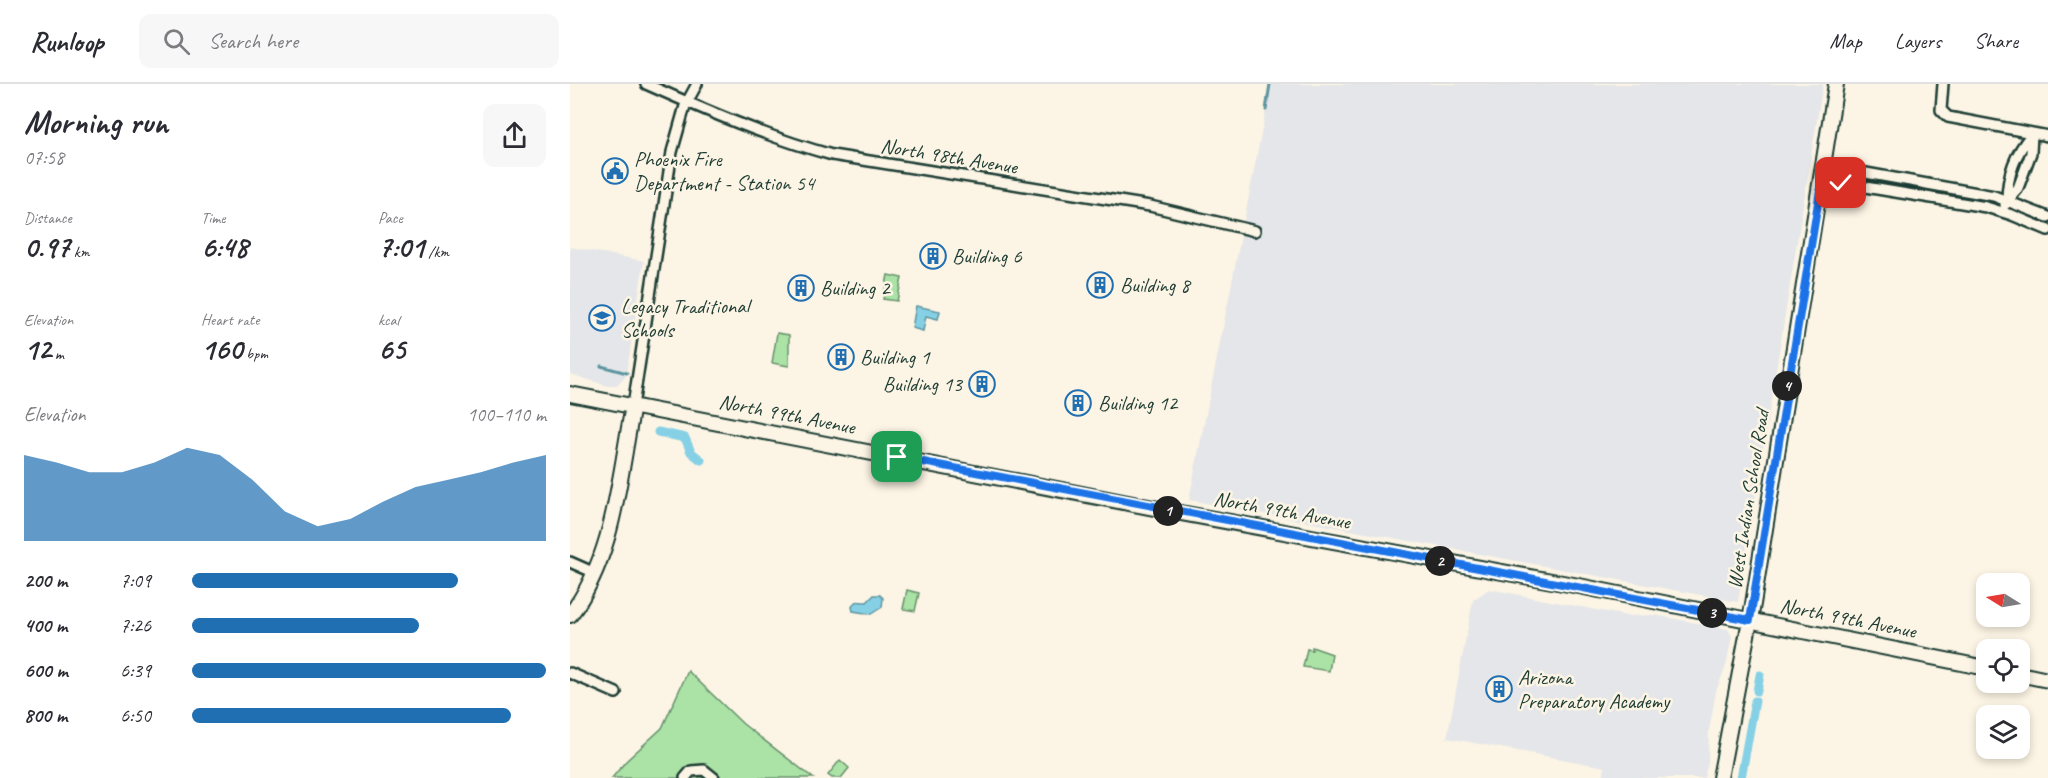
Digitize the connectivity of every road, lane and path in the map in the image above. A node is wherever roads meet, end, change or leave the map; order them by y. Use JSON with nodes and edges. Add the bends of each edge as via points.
{"nodes":[{"id":1,"x":646,"y":84,"type":"edge"},
{"id":2,"x":697,"y":84,"type":"edge"},
{"id":3,"x":1836,"y":84,"type":"edge"},
{"id":4,"x":1943,"y":84,"type":"edge"},
{"id":5,"x":687,"y":102,"type":"junction"},
{"id":6,"x":2032,"y":134,"type":"junction"},
{"id":7,"x":2048,"y":136,"type":"edge"},
{"id":8,"x":1823,"y":172,"type":"junction"},
{"id":9,"x":2007,"y":201,"type":"junction"},
{"id":10,"x":2001,"y":212,"type":"junction"},
{"id":11,"x":2048,"y":217,"type":"edge"},
{"id":12,"x":2048,"y":230,"type":"edge"},
{"id":13,"x":1256,"y":231,"type":"dead end"},
{"id":14,"x":570,"y":394,"type":"edge"},
{"id":15,"x":633,"y":406,"type":"junction"},
{"id":16,"x":570,"y":562,"type":"edge"},
{"id":17,"x":596,"y":573,"type":"junction"},
{"id":18,"x":570,"y":615,"type":"edge"},
{"id":19,"x":1750,"y":620,"type":"junction"},
{"id":20,"x":1976,"y":666,"type":"edge"},
{"id":21,"x":570,"y":673,"type":"edge"},
{"id":22,"x":2030,"y":676,"type":"edge"},
{"id":23,"x":2048,"y":680,"type":"edge"},
{"id":24,"x":616,"y":693,"type":"dead end"},
{"id":25,"x":686,"y":778,"type":"edge"},
{"id":26,"x":714,"y":778,"type":"edge"},
{"id":27,"x":1720,"y":778,"type":"edge"}],
"edges":[{"from":1,"to":5,"type":"street","name":"North 98th Avenue"},
{"from":2,"to":5,"type":"street"},
{"from":3,"to":8,"type":"main road","name":"West Indian School Road"},
{"from":4,"to":6,"type":"street","via":[[1941,110],[1948,117]]},
{"from":5,"to":13,"type":"street","name":"North 98th Avenue","via":[[740,125],[832,155],[1150,206]]},
{"from":5,"to":15,"type":"street","via":[[672,152]]},
{"from":6,"to":7,"type":"street"},
{"from":6,"to":9,"type":"street","via":[[2031,153],[2018,188]]},
{"from":8,"to":9,"type":"street","via":[[1838,168]]},
{"from":8,"to":10,"type":"street","via":[[1841,183]]},
{"from":8,"to":19,"type":"main road","name":"West Indian School Road"},
{"from":9,"to":10,"type":"street"},
{"from":9,"to":11,"type":"street"},
{"from":10,"to":12,"type":"street"},
{"from":14,"to":15,"type":"main road","name":"North 99th Avenue"},
{"from":15,"to":17,"type":"main road"},
{"from":15,"to":19,"type":"main road","name":"North 99th Avenue"},
{"from":16,"to":17,"type":"street"},
{"from":17,"to":18,"type":"main road"},
{"from":19,"to":20,"type":"main road","name":"North 99th Avenue"},
{"from":19,"to":27,"type":"main road","name":"West Indian School Road"},
{"from":21,"to":24,"type":"street"},
{"from":22,"to":23,"type":"main road"},
{"from":25,"to":26,"type":"street","via":[[691,771],[704,770]]}]}
